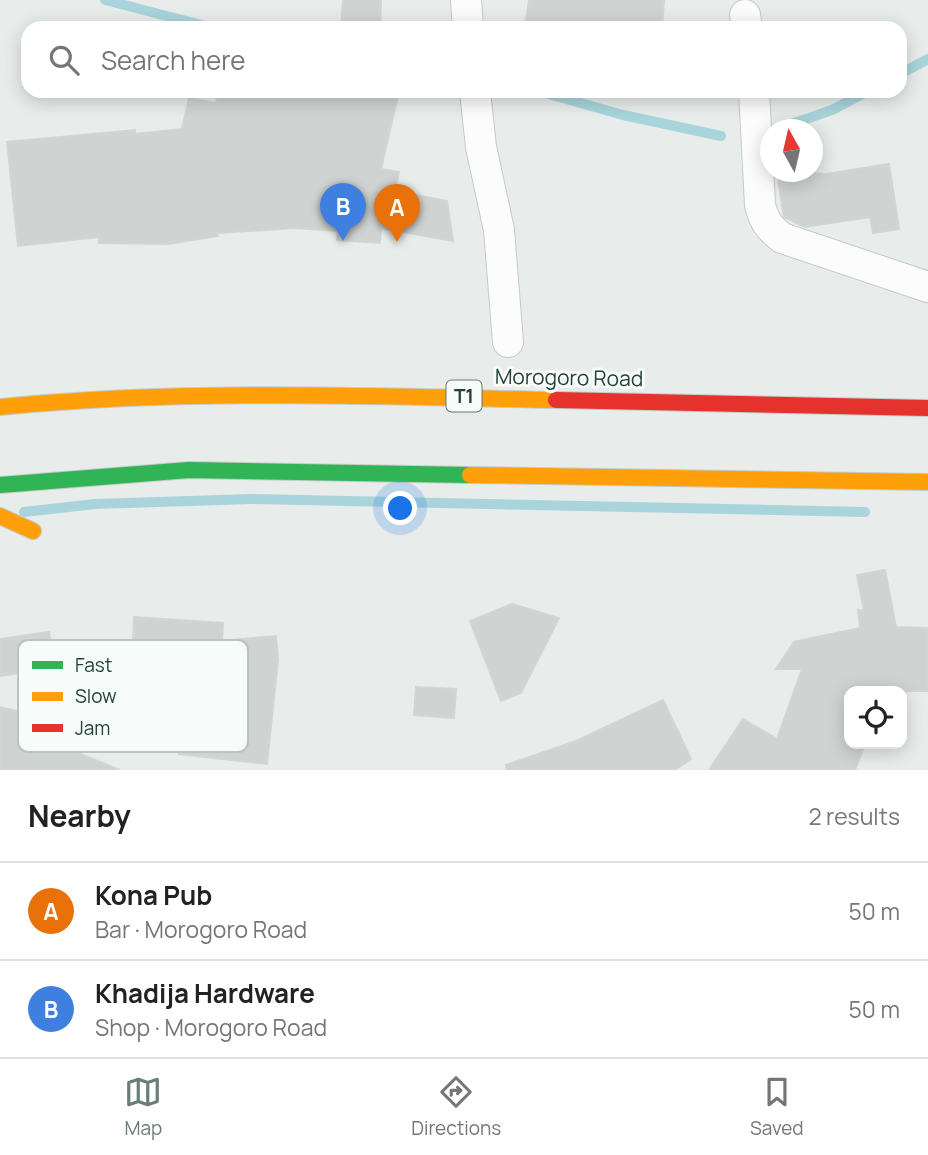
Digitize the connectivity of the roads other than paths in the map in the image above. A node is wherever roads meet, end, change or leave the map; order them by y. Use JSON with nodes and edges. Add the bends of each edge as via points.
{"nodes":[{"id":1,"x":466,"y":0,"type":"edge"},
{"id":2,"x":468,"y":21,"type":"edge"},
{"id":3,"x":476,"y":98,"type":"edge"},
{"id":4,"x":754,"y":98,"type":"edge"},
{"id":5,"x":928,"y":287,"type":"edge"},
{"id":6,"x":508,"y":342,"type":"dead end"},
{"id":7,"x":0,"y":407,"type":"edge"},
{"id":8,"x":928,"y":408,"type":"edge"},
{"id":9,"x":928,"y":482,"type":"edge"},
{"id":10,"x":0,"y":485,"type":"edge"},
{"id":11,"x":0,"y":516,"type":"edge"},
{"id":12,"x":33,"y":531,"type":"dead end"}],
"edges":[{"from":1,"to":2,"type":"street"},
{"from":3,"to":6,"type":"street","via":[[499,230]]},
{"from":4,"to":5,"type":"street","via":[[760,205],[771,230],[782,238]]},
{"from":7,"to":8,"type":"highway","name":"Morogoro Road","number":"T1","via":[[80,399],[251,394]]},
{"from":9,"to":10,"type":"highway","via":[[189,470]]},
{"from":11,"to":12,"type":"highway"}]}
